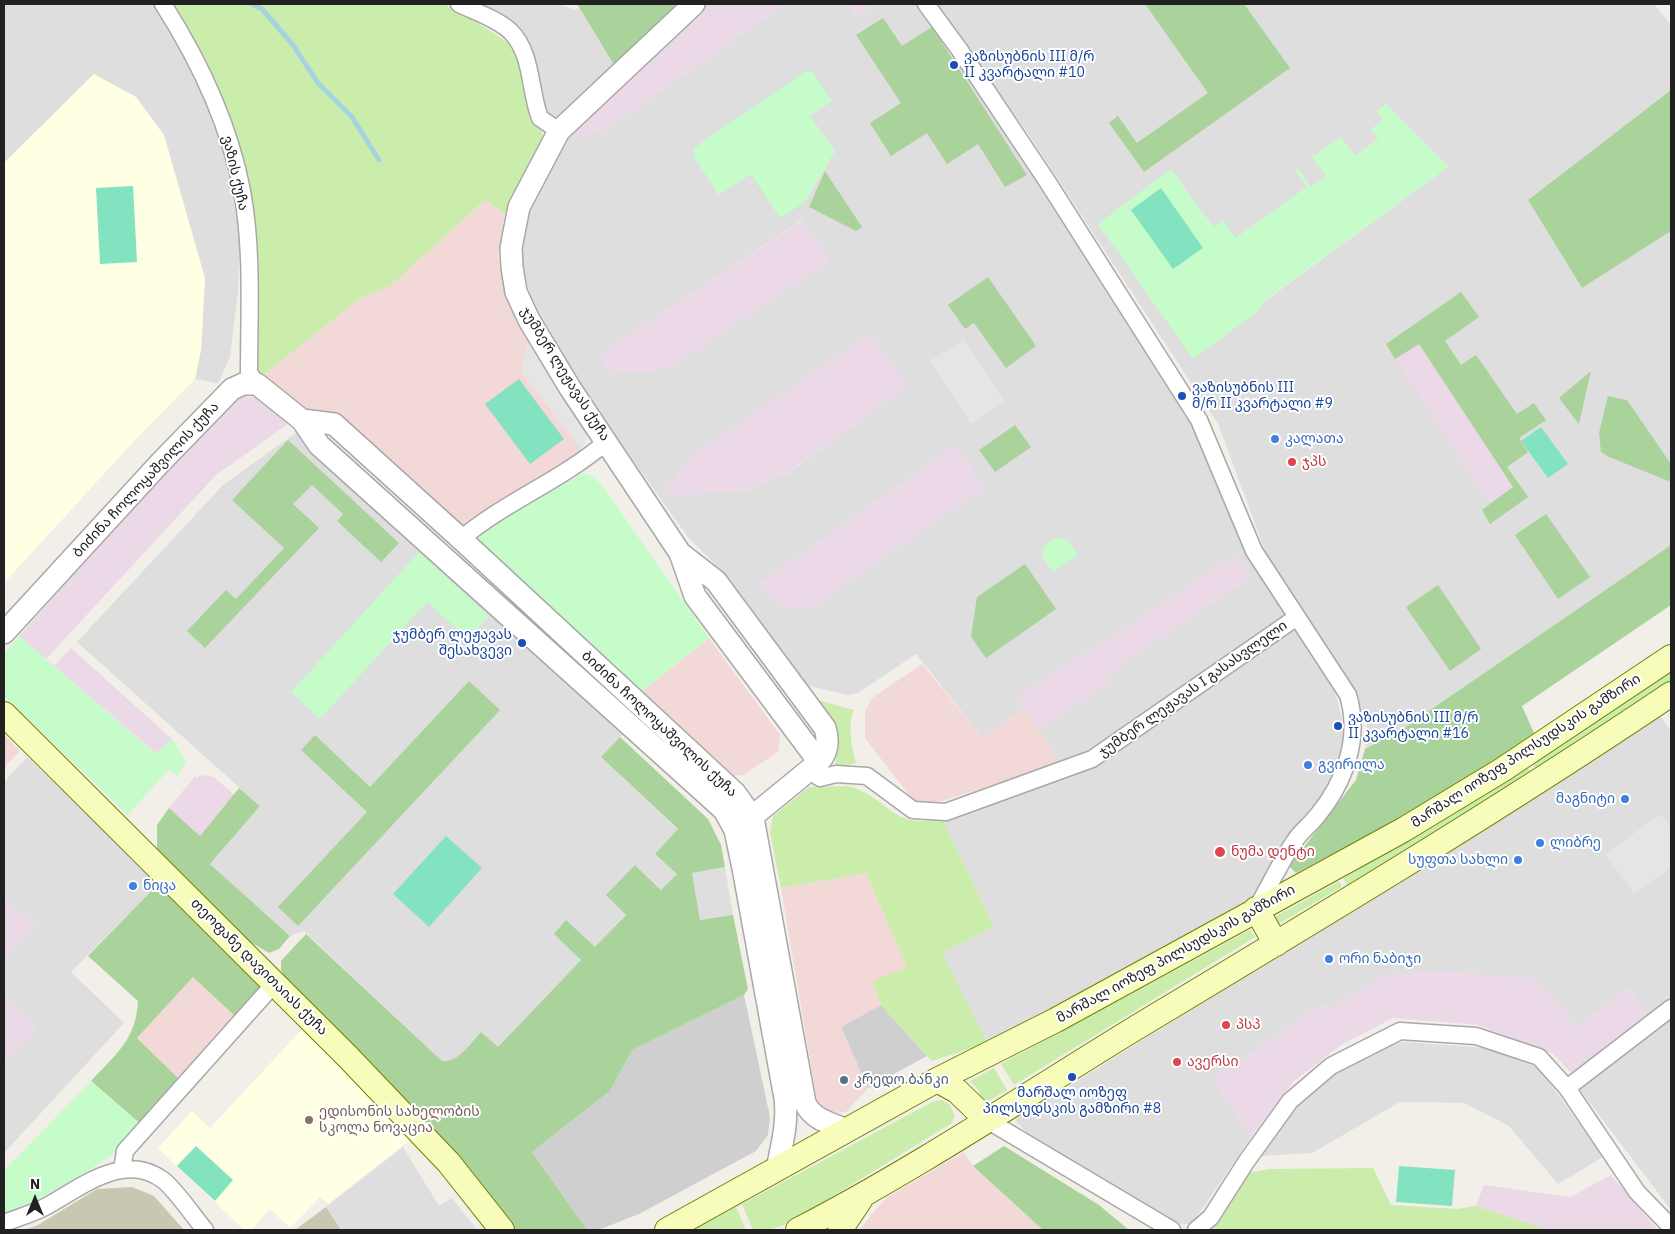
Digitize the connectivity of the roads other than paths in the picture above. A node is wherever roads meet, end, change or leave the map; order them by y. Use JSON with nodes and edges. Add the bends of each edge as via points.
{"nodes":[{"id":1,"x":163,"y":4,"type":"edge"},
{"id":2,"x":460,"y":4,"type":"edge"},
{"id":3,"x":694,"y":4,"type":"edge"},
{"id":4,"x":926,"y":4,"type":"edge"},
{"id":5,"x":560,"y":131,"type":"junction"},
{"id":6,"x":256,"y":384,"type":"junction"},
{"id":7,"x":302,"y":420,"type":"junction"},
{"id":8,"x":606,"y":442,"type":"junction"},
{"id":9,"x":467,"y":545,"type":"junction"},
{"id":10,"x":457,"y":570,"type":"junction"},
{"id":11,"x":1297,"y":617,"type":"junction"},
{"id":12,"x":552,"y":625,"type":"junction"},
{"id":13,"x":4,"y":633,"type":"edge"},
{"id":14,"x":536,"y":642,"type":"junction"},
{"id":15,"x":1671,"y":657,"type":"edge"},
{"id":16,"x":1671,"y":694,"type":"edge"},
{"id":17,"x":631,"y":697,"type":"junction"},
{"id":18,"x":4,"y":714,"type":"edge"},
{"id":19,"x":617,"y":715,"type":"junction"},
{"id":20,"x":815,"y":767,"type":"junction"},
{"id":21,"x":753,"y":818,"type":"junction"},
{"id":22,"x":735,"y":830,"type":"junction"},
{"id":23,"x":1256,"y":909,"type":"junction"},
{"id":24,"x":1276,"y":944,"type":"junction"},
{"id":25,"x":275,"y":983,"type":"junction"},
{"id":26,"x":1671,"y":1008,"type":"edge"},
{"id":27,"x":937,"y":1080,"type":"junction"},
{"id":28,"x":1567,"y":1088,"type":"junction"},
{"id":29,"x":987,"y":1120,"type":"junction"},
{"id":30,"x":847,"y":1130,"type":"junction"},
{"id":31,"x":777,"y":1169,"type":"junction"},
{"id":32,"x":122,"y":1170,"type":"junction"},
{"id":33,"x":863,"y":1197,"type":"junction"},
{"id":34,"x":4,"y":1224,"type":"edge"},
{"id":35,"x":1671,"y":1226,"type":"edge"},
{"id":36,"x":675,"y":1227,"type":"edge"},
{"id":37,"x":205,"y":1230,"type":"edge"},
{"id":38,"x":502,"y":1230,"type":"edge"},
{"id":39,"x":798,"y":1230,"type":"edge"},
{"id":40,"x":840,"y":1230,"type":"edge"},
{"id":41,"x":1172,"y":1230,"type":"edge"},
{"id":42,"x":1196,"y":1230,"type":"edge"}],
"edges":[{"from":1,"to":6,"type":"street","name":"ვაზის ქუჩა","via":[[191,48],[210,88],[222,118],[242,191],[247,237],[249,373]]},
{"from":2,"to":5,"type":"street","via":[[499,23],[519,41],[540,118]]},
{"from":3,"to":5,"type":"street","name":"ჯუმბერ ლეჟავას ქუჩა"},
{"from":4,"to":11,"type":"street","via":[[1047,180],[1199,420],[1254,551]]},
{"from":5,"to":8,"type":"street","name":"ჯუმბერ ლეჟავას ქუჩა","via":[[519,207],[511,248],[512,267],[516,292],[529,320]]},
{"from":6,"to":7,"type":"street","name":"ბიძინა ჩოლოყაშვილის ქუჩა"},
{"from":6,"to":13,"type":"street","name":"ბიძინა ჩოლოყაშვილის ქუჩა","via":[[243,384],[232,389]]},
{"from":7,"to":9,"type":"street","name":"ბიძინა ჩოლოყაშვილის ქუჩა","via":[[334,424]]},
{"from":7,"to":10,"type":"street","name":"ბიძინა ჩოლოყაშვილის ქუჩა","via":[[319,445]]},
{"from":8,"to":9,"type":"street","via":[[581,463],[481,522]]},
{"from":8,"to":20,"type":"street","name":"ჯუმბერ ლეჟავას ქუჩა","via":[[680,553],[695,596]]},
{"from":9,"to":10,"type":"street"},
{"from":9,"to":12,"type":"street","name":"ბიძინა ჩოლოყაშვილის ქუჩა"},
{"from":10,"to":14,"type":"street","name":"ბიძინა ჩოლოყაშვილის ქუჩა"},
{"from":11,"to":20,"type":"street","name":"ჯუმბერ ლეჟავას I გასასვლელი","via":[[1092,759],[946,812],[913,810],[867,776],[836,774],[820,778]]},
{"from":11,"to":23,"type":"street","via":[[1344,686],[1353,711],[1353,731],[1347,765],[1337,788],[1295,840]]},
{"from":12,"to":14,"type":"street"},
{"from":12,"to":17,"type":"street","name":"ბიძინა ჩოლოყაშვილის ქუჩა"},
{"from":14,"to":19,"type":"street","name":"ბიძინა ჩოლოყაშვილის ქუჩა"},
{"from":15,"to":23,"type":"main road","name":"მარშალ იოზეფ პილსუდსკის გამზირი","via":[[1471,790],[1335,869]]},
{"from":16,"to":24,"type":"main road","via":[[1561,768]]},
{"from":17,"to":19,"type":"street"},
{"from":17,"to":21,"type":"street","name":"ბიძინა ჩოლოყაშვილის ქუჩა","via":[[735,794]]},
{"from":18,"to":25,"type":"main road","name":"თეოფანე დავითაიას ქუჩა"},
{"from":19,"to":22,"type":"street","name":"ბიძინა ჩოლოყაშვილის ქუჩა","via":[[724,810]]},
{"from":20,"to":21,"type":"street"},
{"from":21,"to":22,"type":"street"},
{"from":21,"to":30,"type":"street","name":"ბიძინა ჩოლოყაშვილის ქუჩა","via":[[805,1103],[810,1113],[819,1119]]},
{"from":22,"to":31,"type":"street","name":"ბიძინა ჩოლოყაშვილის ქუჩა","via":[[786,1104],[786,1131]]},
{"from":23,"to":24,"type":"main road"},
{"from":23,"to":27,"type":"main road","name":"მარშალ იოზეფ პილსუდსკის გამზირი","via":[[1064,1015]]},
{"from":24,"to":29,"type":"main road"},
{"from":25,"to":32,"type":"street","via":[[125,1152]]},
{"from":25,"to":38,"type":"main road","name":"თეოფანე დავითაიას ქუჩა","via":[[450,1163]]},
{"from":26,"to":28,"type":"street"},
{"from":27,"to":29,"type":"main road","via":[[957,1090]]},
{"from":27,"to":30,"type":"main road","name":"მარშალ იოზეფ პილსუდსკის გამზირი"},
{"from":28,"to":35,"type":"street","via":[[1637,1192]]},
{"from":28,"to":42,"type":"street","via":[[1539,1057],[1476,1036],[1400,1031],[1331,1066],[1290,1101],[1211,1218]]},
{"from":29,"to":33,"type":"main road"},
{"from":29,"to":41,"type":"street"},
{"from":30,"to":31,"type":"main road","name":"მარშალ იოზეფ პილსუდსკის გამზირი"},
{"from":31,"to":36,"type":"main road","name":"მარშალ იოზეფ პილსუდსკის გამზირი"},
{"from":32,"to":34,"type":"street","via":[[105,1173]]},
{"from":32,"to":37,"type":"street","via":[[142,1171],[163,1180]]},
{"from":33,"to":39,"type":"main road"},
{"from":33,"to":40,"type":"main road"}]}
